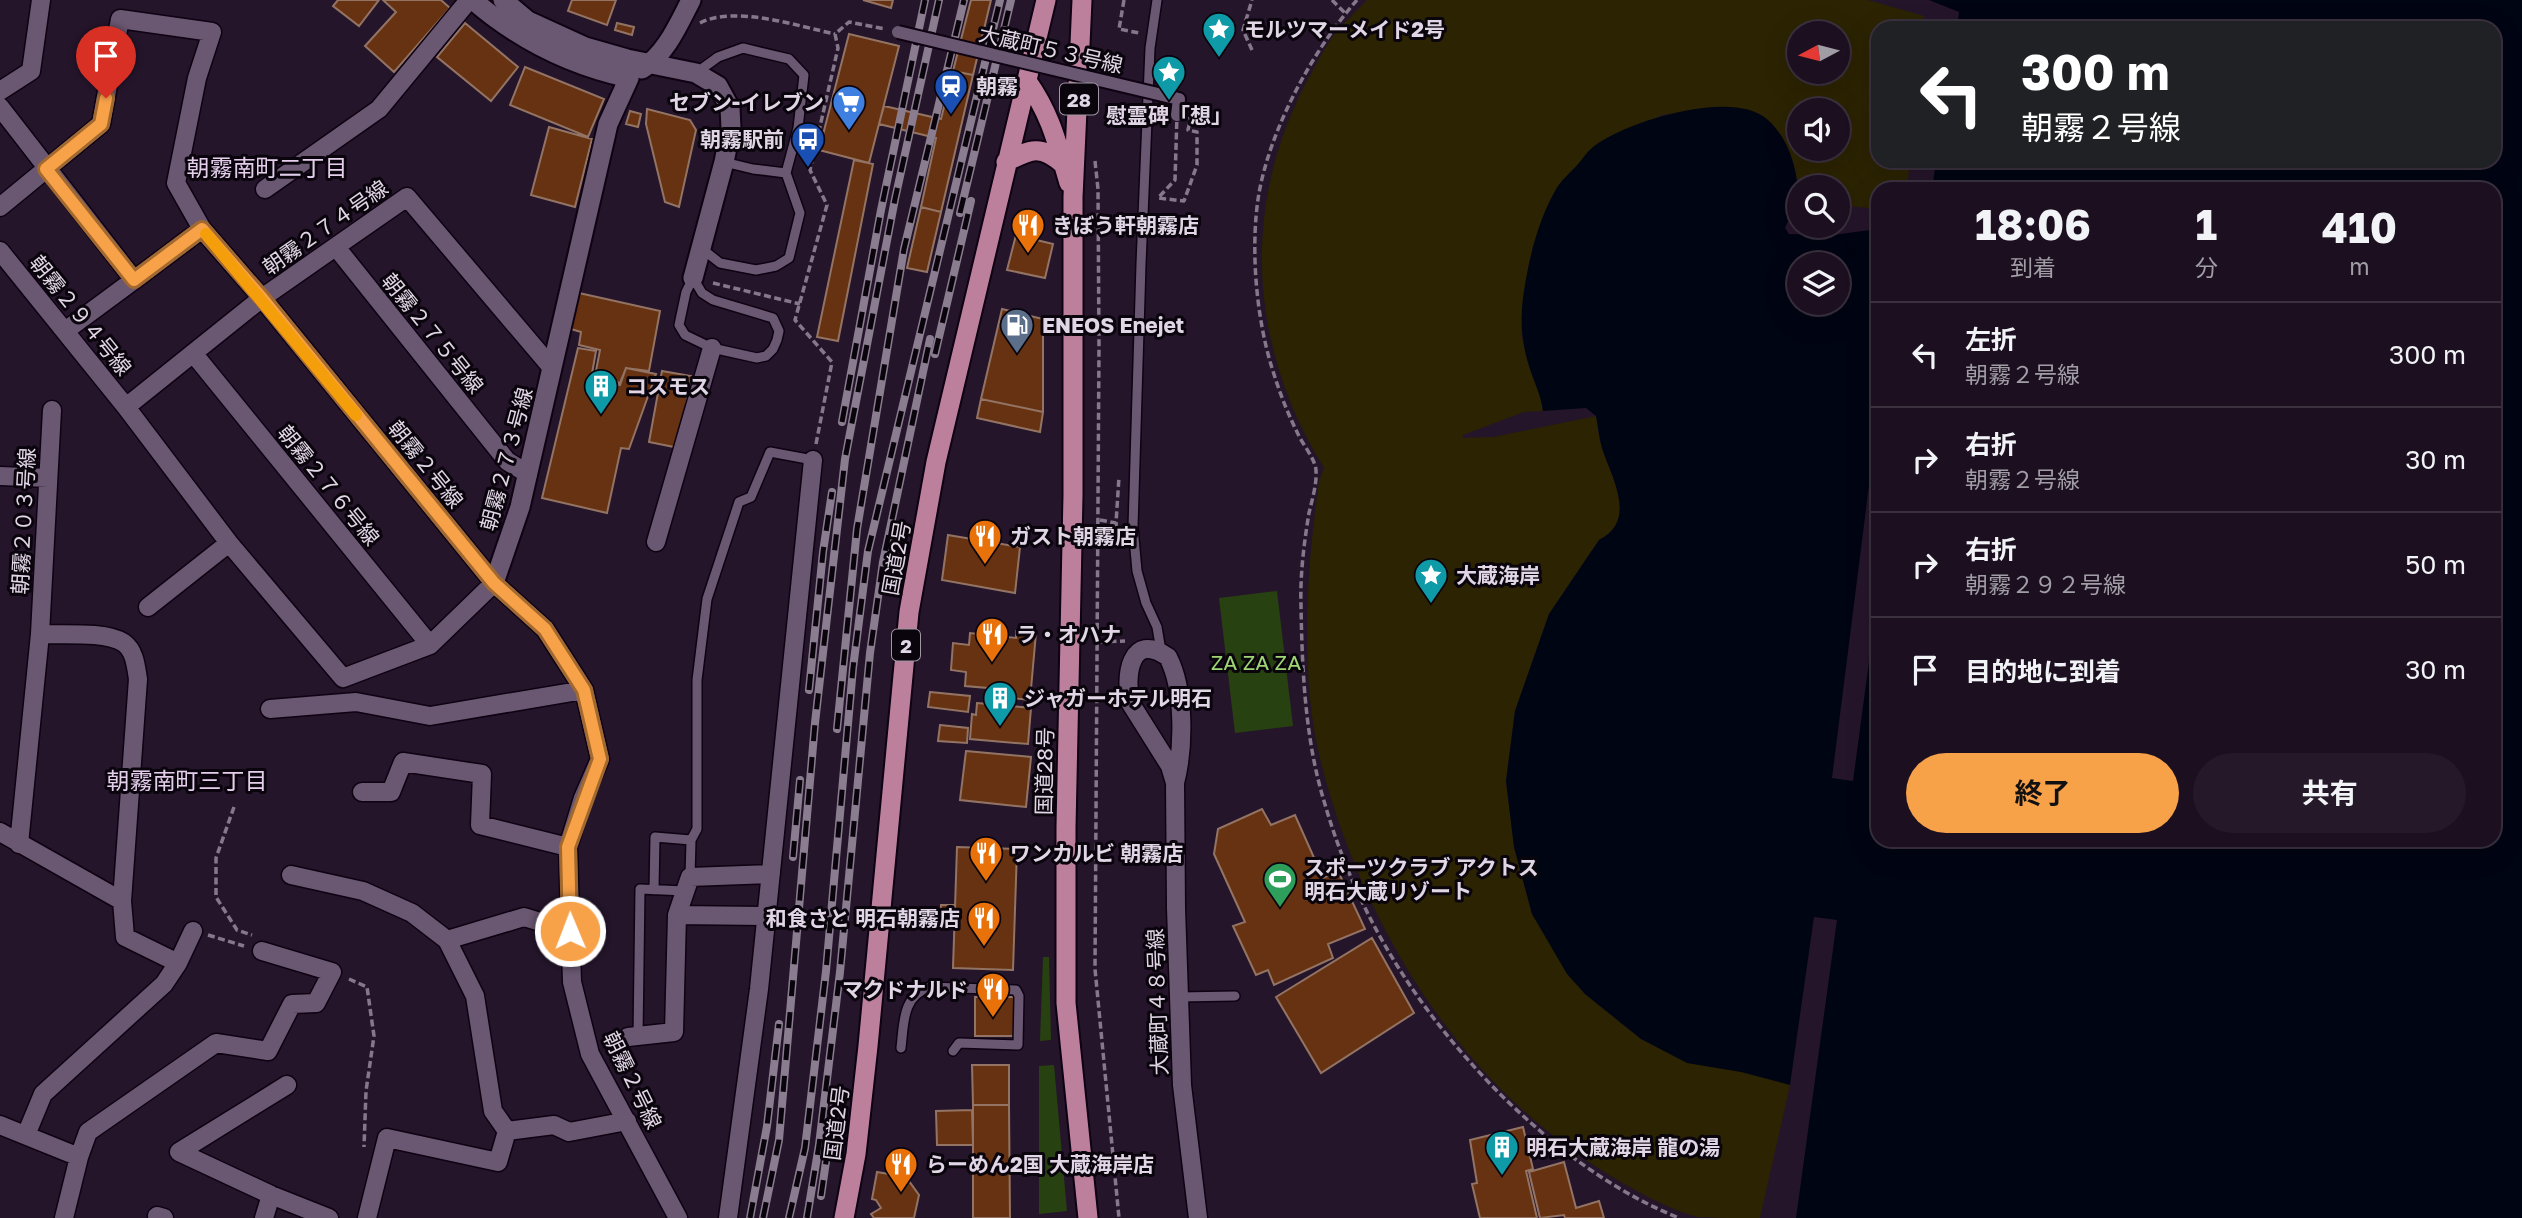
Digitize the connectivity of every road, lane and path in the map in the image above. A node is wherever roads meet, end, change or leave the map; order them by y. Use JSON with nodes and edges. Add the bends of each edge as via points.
{"nodes":[{"id":1,"x":41,"y":0,"type":"edge"},
{"id":2,"x":471,"y":0,"type":"edge"},
{"id":3,"x":503,"y":0,"type":"edge"},
{"id":4,"x":691,"y":0,"type":"edge"},
{"id":5,"x":1046,"y":0,"type":"edge"},
{"id":6,"x":1082,"y":0,"type":"edge"},
{"id":7,"x":1124,"y":0,"type":"edge"},
{"id":8,"x":1157,"y":0,"type":"edge"},
{"id":9,"x":1252,"y":0,"type":"edge"},
{"id":10,"x":1332,"y":0,"type":"edge"},
{"id":11,"x":1357,"y":0,"type":"edge"},
{"id":12,"x":1345,"y":13,"type":"junction"},
{"id":13,"x":894,"y":31,"type":"joint"},
{"id":14,"x":1139,"y":33,"type":"dead end"},
{"id":15,"x":835,"y":34,"type":"junction"},
{"id":16,"x":672,"y":37,"type":"junction"},
{"id":17,"x":1252,"y":50,"type":"dead end"},
{"id":18,"x":649,"y":64,"type":"junction"},
{"id":19,"x":696,"y":73,"type":"junction"},
{"id":20,"x":629,"y":78,"type":"junction"},
{"id":21,"x":1027,"y":81,"type":"junction"},
{"id":22,"x":0,"y":91,"type":"edge"},
{"id":23,"x":0,"y":107,"type":"edge"},
{"id":24,"x":1177,"y":115,"type":"joint"},
{"id":25,"x":1188,"y":130,"type":"dead end"},
{"id":26,"x":1096,"y":161,"type":"dead end"},
{"id":27,"x":724,"y":162,"type":"junction"},
{"id":28,"x":1006,"y":162,"type":"junction"},
{"id":29,"x":1063,"y":165,"type":"junction"},
{"id":30,"x":46,"y":169,"type":"junction"},
{"id":31,"x":786,"y":173,"type":"junction"},
{"id":32,"x":265,"y":189,"type":"dead end"},
{"id":33,"x":1073,"y":197,"type":"junction"},
{"id":34,"x":0,"y":207,"type":"edge"},
{"id":35,"x":202,"y":229,"type":"junction"},
{"id":36,"x":335,"y":247,"type":"junction"},
{"id":37,"x":700,"y":247,"type":"junction"},
{"id":38,"x":0,"y":251,"type":"edge"},
{"id":39,"x":692,"y":278,"type":"junction"},
{"id":40,"x":134,"y":280,"type":"junction"},
{"id":41,"x":262,"y":298,"type":"junction"},
{"id":42,"x":800,"y":304,"type":"junction"},
{"id":43,"x":65,"y":331,"type":"junction"},
{"id":44,"x":712,"y":348,"type":"junction"},
{"id":45,"x":193,"y":354,"type":"junction"},
{"id":46,"x":552,"y":368,"type":"junction"},
{"id":47,"x":126,"y":407,"type":"junction"},
{"id":48,"x":52,"y":410,"type":"dead end"},
{"id":49,"x":813,"y":460,"type":"junction"},
{"id":50,"x":527,"y":474,"type":"junction"},
{"id":51,"x":0,"y":476,"type":"edge"},
{"id":52,"x":48,"y":478,"type":"junction"},
{"id":53,"x":656,"y":542,"type":"dead end"},
{"id":54,"x":229,"y":543,"type":"junction"},
{"id":55,"x":494,"y":583,"type":"junction"},
{"id":56,"x":148,"y":607,"type":"dead end"},
{"id":57,"x":40,"y":634,"type":"junction"},
{"id":58,"x":430,"y":645,"type":"junction"},
{"id":59,"x":1161,"y":652,"type":"junction"},
{"id":60,"x":584,"y":690,"type":"junction"},
{"id":61,"x":270,"y":709,"type":"dead end"},
{"id":62,"x":1175,"y":783,"type":"junction"},
{"id":63,"x":362,"y":792,"type":"dead end"},
{"id":64,"x":233,"y":807,"type":"dead end"},
{"id":65,"x":0,"y":832,"type":"edge"},
{"id":66,"x":691,"y":840,"type":"junction"},
{"id":67,"x":19,"y":844,"type":"junction"},
{"id":68,"x":568,"y":847,"type":"junction"},
{"id":69,"x":291,"y":874,"type":"dead end"},
{"id":70,"x":771,"y":874,"type":"junction"},
{"id":71,"x":687,"y":884,"type":"junction"},
{"id":72,"x":654,"y":890,"type":"junction"},
{"id":73,"x":122,"y":901,"type":"junction"},
{"id":74,"x":677,"y":915,"type":"junction"},
{"id":75,"x":767,"y":916,"type":"junction"},
{"id":76,"x":193,"y":931,"type":"joint"},
{"id":77,"x":570,"y":931,"type":"junction"},
{"id":78,"x":447,"y":940,"type":"junction"},
{"id":79,"x":262,"y":951,"type":"junction"},
{"id":80,"x":178,"y":963,"type":"junction"},
{"id":81,"x":332,"y":972,"type":"junction"},
{"id":82,"x":1235,"y":996,"type":"dead end"},
{"id":83,"x":1179,"y":997,"type":"junction"},
{"id":84,"x":633,"y":1037,"type":"joint"},
{"id":85,"x":901,"y":1048,"type":"dead end"},
{"id":86,"x":953,"y":1051,"type":"dead end"},
{"id":87,"x":287,"y":1085,"type":"dead end"},
{"id":88,"x":627,"y":1121,"type":"junction"},
{"id":89,"x":0,"y":1125,"type":"edge"},
{"id":90,"x":507,"y":1131,"type":"junction"},
{"id":91,"x":26,"y":1135,"type":"junction"},
{"id":92,"x":364,"y":1147,"type":"dead end"},
{"id":93,"x":79,"y":1157,"type":"junction"},
{"id":94,"x":271,"y":1195,"type":"junction"},
{"id":95,"x":64,"y":1218,"type":"edge"},
{"id":96,"x":264,"y":1218,"type":"edge"},
{"id":97,"x":329,"y":1218,"type":"edge"},
{"id":98,"x":367,"y":1218,"type":"edge"},
{"id":99,"x":678,"y":1218,"type":"edge"},
{"id":100,"x":728,"y":1218,"type":"edge"},
{"id":101,"x":844,"y":1218,"type":"edge"},
{"id":102,"x":1079,"y":1218,"type":"edge"},
{"id":103,"x":1088,"y":1218,"type":"edge"},
{"id":104,"x":1119,"y":1218,"type":"edge"},
{"id":105,"x":1198,"y":1218,"type":"edge"},
{"id":106,"x":1679,"y":1218,"type":"edge"}],
"edges":[{"from":1,"to":22,"type":"street","via":[[31,71]]},
{"from":2,"to":20,"type":"street","via":[[535,46]]},
{"from":2,"to":32,"type":"street","via":[[379,109]]},
{"from":3,"to":18,"type":"street","via":[[528,21],[574,42]]},
{"from":4,"to":16,"type":"street"},
{"from":5,"to":21,"type":"highway","name":"国道2号","number":"2"},
{"from":6,"to":33,"type":"highway","name":"国道28号","number":"28"},
{"from":7,"to":14,"type":"path","via":[[1119,29]]},
{"from":8,"to":59,"type":"lane","via":[[1150,48],[1133,527],[1137,571]]},
{"from":9,"to":17,"type":"path","via":[[1243,30]]},
{"from":10,"to":12,"type":"path"},
{"from":11,"to":12,"type":"path"},
{"from":12,"to":106,"type":"path","via":[[1282,118],[1259,193],[1255,254],[1266,347],[1283,401],[1317,469],[1300,600],[1306,692],[1323,800],[1381,941],[1427,1013],[1466,1059],[1537,1130],[1604,1181]]},
{"from":13,"to":15,"type":"path","via":[[849,22]]},
{"from":13,"to":24,"type":"street","name":"大蔵町５３号線","bridge":true,"via":[[1179,99]]},
{"from":15,"to":16,"type":"path","via":[[760,18],[713,16]]},
{"from":15,"to":42,"type":"path","via":[[838,48],[810,170],[827,205]]},
{"from":16,"to":18,"type":"street"},
{"from":18,"to":19,"type":"street"},
{"from":18,"to":20,"type":"street"},
{"from":19,"to":27,"type":"street","via":[[718,86],[730,108]]},
{"from":19,"to":31,"type":"lane","via":[[718,57],[743,48],[789,59],[804,75],[798,128]]},
{"from":20,"to":46,"type":"street","name":"朝霧２７３号線","via":[[608,124]]},
{"from":21,"to":28,"type":"highway","name":"国道2号","number":"2"},
{"from":21,"to":29,"type":"highway","name":"国道28号","number":"28","via":[[1042,103]]},
{"from":23,"to":30,"type":"street"},
{"from":24,"to":25,"type":"path","via":[[1175,180],[1158,198],[1184,201],[1197,165],[1197,132]]},
{"from":26,"to":104,"type":"path","via":[[1095,969]]},
{"from":27,"to":31,"type":"lane"},
{"from":27,"to":37,"type":"street"},
{"from":28,"to":29,"type":"highway","via":[[1039,150],[1053,154]]},
{"from":28,"to":101,"type":"highway","name":"国道2号","number":"2","via":[[936,462],[909,612],[868,1046]]},
{"from":29,"to":33,"type":"highway","name":"国道28号","number":"28"},
{"from":30,"to":34,"type":"street"},
{"from":30,"to":35,"type":"street","name":"朝霧２号線","via":[[101,124],[120,19],[212,32],[197,78],[176,183]]},
{"from":30,"to":40,"type":"street"},
{"from":31,"to":37,"type":"lane","via":[[800,213],[789,258],[776,267],[756,270],[720,263]]},
{"from":33,"to":103,"type":"highway","name":"国道28号","number":"28","via":[[1066,1003]]},
{"from":35,"to":40,"type":"street"},
{"from":35,"to":41,"type":"street","name":"朝霧２号線"},
{"from":36,"to":41,"type":"street","name":"朝霧２７４号線"},
{"from":36,"to":46,"type":"street","name":"朝霧２７４号線","via":[[407,197]]},
{"from":36,"to":50,"type":"street","name":"朝霧２７５号線","via":[[507,461]]},
{"from":37,"to":39,"type":"street"},
{"from":38,"to":43,"type":"street","name":"朝霧２９４号線"},
{"from":39,"to":42,"type":"path"},
{"from":39,"to":44,"type":"lane","via":[[679,325],[685,335]]},
{"from":39,"to":44,"type":"lane","via":[[713,300],[773,318],[779,331],[773,349],[765,356]]},
{"from":40,"to":43,"type":"street"},
{"from":41,"to":45,"type":"street","name":"朝霧２７４号線"},
{"from":41,"to":55,"type":"street","name":"朝霧２号線"},
{"from":42,"to":49,"type":"path","via":[[795,320],[832,362]]},
{"from":43,"to":47,"type":"street","name":"朝霧２９４号線"},
{"from":44,"to":53,"type":"street"},
{"from":45,"to":47,"type":"street","name":"朝霧２７４号線"},
{"from":45,"to":58,"type":"street","name":"朝霧２７６号線"},
{"from":46,"to":50,"type":"street","name":"朝霧２７３号線"},
{"from":47,"to":54,"type":"street","name":"朝霧２７３号線"},
{"from":48,"to":52,"type":"street","name":"朝霧２０３号線"},
{"from":49,"to":66,"type":"lane","via":[[770,452],[751,496],[739,502],[707,599],[697,680],[697,829]]},
{"from":49,"to":70,"type":"street"},
{"from":50,"to":55,"type":"street","name":"朝霧２７３号線"},
{"from":51,"to":52,"type":"street"},
{"from":52,"to":57,"type":"street","name":"朝霧２０３号線"},
{"from":54,"to":56,"type":"street"},
{"from":54,"to":58,"type":"street","name":"朝霧２７３号線","via":[[343,678]]},
{"from":55,"to":58,"type":"street","name":"朝霧２７３号線"},
{"from":55,"to":60,"type":"street","name":"朝霧２号線","via":[[545,629]]},
{"from":57,"to":67,"type":"street","name":"朝霧２０３号線"},
{"from":57,"to":73,"type":"street","via":[[107,636],[125,644],[134,658],[138,679]]},
{"from":59,"to":62,"type":"street","name":"大蔵町４８号線","via":[[1168,657],[1178,684],[1180,765]]},
{"from":59,"to":62,"type":"street","name":"大蔵町４８号線","via":[[1137,653],[1130,661],[1128,693]]},
{"from":60,"to":61,"type":"street","via":[[430,716],[356,702]]},
{"from":60,"to":68,"type":"street","name":"朝霧２号線","via":[[600,759]]},
{"from":62,"to":83,"type":"street","name":"大蔵町４８号線"},
{"from":63,"to":68,"type":"street","via":[[391,792],[403,762],[482,774],[480,825]]},
{"from":64,"to":79,"type":"path","via":[[216,858],[216,897],[237,930],[263,940]]},
{"from":65,"to":67,"type":"street"},
{"from":66,"to":71,"type":"lane"},
{"from":66,"to":72,"type":"lane","via":[[655,837]]},
{"from":67,"to":73,"type":"street"},
{"from":68,"to":77,"type":"street","name":"朝霧２号線"},
{"from":69,"to":78,"type":"street","via":[[363,891],[412,914]]},
{"from":70,"to":71,"type":"street"},
{"from":70,"to":75,"type":"street"},
{"from":71,"to":72,"type":"lane"},
{"from":71,"to":74,"type":"street"},
{"from":72,"to":84,"type":"lane","via":[[640,889]]},
{"from":73,"to":80,"type":"street","via":[[125,937]]},
{"from":74,"to":75,"type":"street"},
{"from":74,"to":84,"type":"street","via":[[674,1032]]},
{"from":75,"to":100,"type":"street"},
{"from":76,"to":79,"type":"path"},
{"from":76,"to":80,"type":"street"},
{"from":77,"to":78,"type":"street","via":[[524,917]]},
{"from":77,"to":88,"type":"street","name":"朝霧２号線","via":[[572,982],[590,1054]]},
{"from":78,"to":90,"type":"street","via":[[475,996],[493,1111]]},
{"from":79,"to":81,"type":"street"},
{"from":80,"to":91,"type":"street","via":[[164,984],[43,1094]]},
{"from":81,"to":92,"type":"path","via":[[368,987],[373,1036]]},
{"from":81,"to":93,"type":"street","via":[[316,1003],[292,1004],[268,1051],[216,1043],[88,1132]]},
{"from":82,"to":83,"type":"lane"},
{"from":83,"to":105,"type":"street","name":"大蔵町４８号線","via":[[1182,1085]]},
{"from":85,"to":86,"type":"lane","via":[[906,1008],[922,989],[1016,990],[1018,1045],[959,1043]]},
{"from":87,"to":94,"type":"street","via":[[179,1152]]},
{"from":88,"to":90,"type":"street","via":[[569,1132],[554,1125]]},
{"from":88,"to":99,"type":"street","name":"朝霧２号線"},
{"from":89,"to":91,"type":"street"},
{"from":90,"to":98,"type":"street","via":[[498,1163],[387,1138]]},
{"from":91,"to":93,"type":"street"},
{"from":93,"to":95,"type":"street"},
{"from":94,"to":96,"type":"street"},
{"from":94,"to":97,"type":"street"},
{"from":102,"to":103,"type":"lane"}]}
